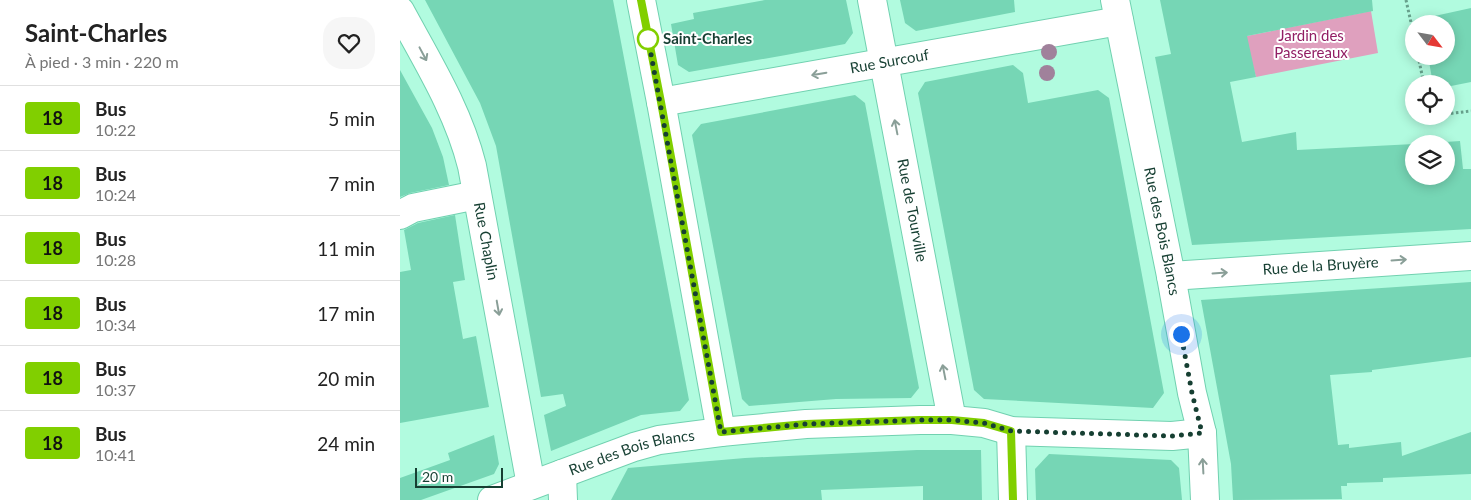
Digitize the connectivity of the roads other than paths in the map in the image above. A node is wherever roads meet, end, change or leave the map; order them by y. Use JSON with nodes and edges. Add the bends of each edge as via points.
{"nodes":[{"id":1,"x":641,"y":0,"type":"edge"},
{"id":2,"x":872,"y":0,"type":"edge"},
{"id":3,"x":1117,"y":10,"type":"edge"},
{"id":4,"x":400,"y":11,"type":"edge"},
{"id":5,"x":884,"y":63,"type":"junction"},
{"id":6,"x":661,"y":102,"type":"junction"},
{"id":7,"x":477,"y":195,"type":"junction"},
{"id":8,"x":400,"y":215,"type":"edge"},
{"id":9,"x":1471,"y":256,"type":"edge"},
{"id":10,"x":1171,"y":276,"type":"junction"},
{"id":11,"x":952,"y":420,"type":"junction"},
{"id":12,"x":1011,"y":431,"type":"junction"},
{"id":13,"x":721,"y":432,"type":"junction"},
{"id":14,"x":1202,"y":433,"type":"junction"},
{"id":15,"x":531,"y":485,"type":"junction"},
{"id":16,"x":563,"y":487,"type":"edge"},
{"id":17,"x":492,"y":500,"type":"edge"},
{"id":18,"x":1013,"y":500,"type":"edge"},
{"id":19,"x":1205,"y":500,"type":"edge"}],
"edges":[{"from":1,"to":6,"type":"street"},
{"from":2,"to":5,"type":"street","name":"Rue de Tourville"},
{"from":3,"to":5,"type":"street","name":"Rue Surcouf"},
{"from":3,"to":10,"type":"street","name":"Rue des Bois Blancs"},
{"from":4,"to":7,"type":"street","name":"Rue Chaplin","one_way":true,"via":[[459,125],[466,142]]},
{"from":5,"to":6,"type":"street","name":"Rue Surcouf","one_way":true},
{"from":11,"to":5,"type":"street","name":"Rue de Tourville","one_way":true},
{"from":6,"to":13,"type":"street"},
{"from":7,"to":8,"type":"street","via":[[413,208]]},
{"from":7,"to":15,"type":"street","name":"Rue Chaplin","one_way":true},
{"from":10,"to":9,"type":"street","name":"Rue de la Bruyère","one_way":true},
{"from":10,"to":14,"type":"street","name":"Rue des Bois Blancs"},
{"from":11,"to":12,"type":"street","name":"Rue des Bois Blancs","via":[[984,423]]},
{"from":11,"to":13,"type":"street","name":"Rue des Bois Blancs","via":[[869,421]]},
{"from":12,"to":14,"type":"street","name":"Rue des Bois Blancs","via":[[1172,436]]},
{"from":12,"to":18,"type":"street"},
{"from":13,"to":16,"type":"street","name":"Rue des Bois Blancs","via":[[658,440],[634,447]]},
{"from":19,"to":14,"type":"street","one_way":true},
{"from":15,"to":16,"type":"street","name":"Rue des Bois Blancs"},
{"from":15,"to":17,"type":"street","name":"Rue des Bois Blancs"}]}
